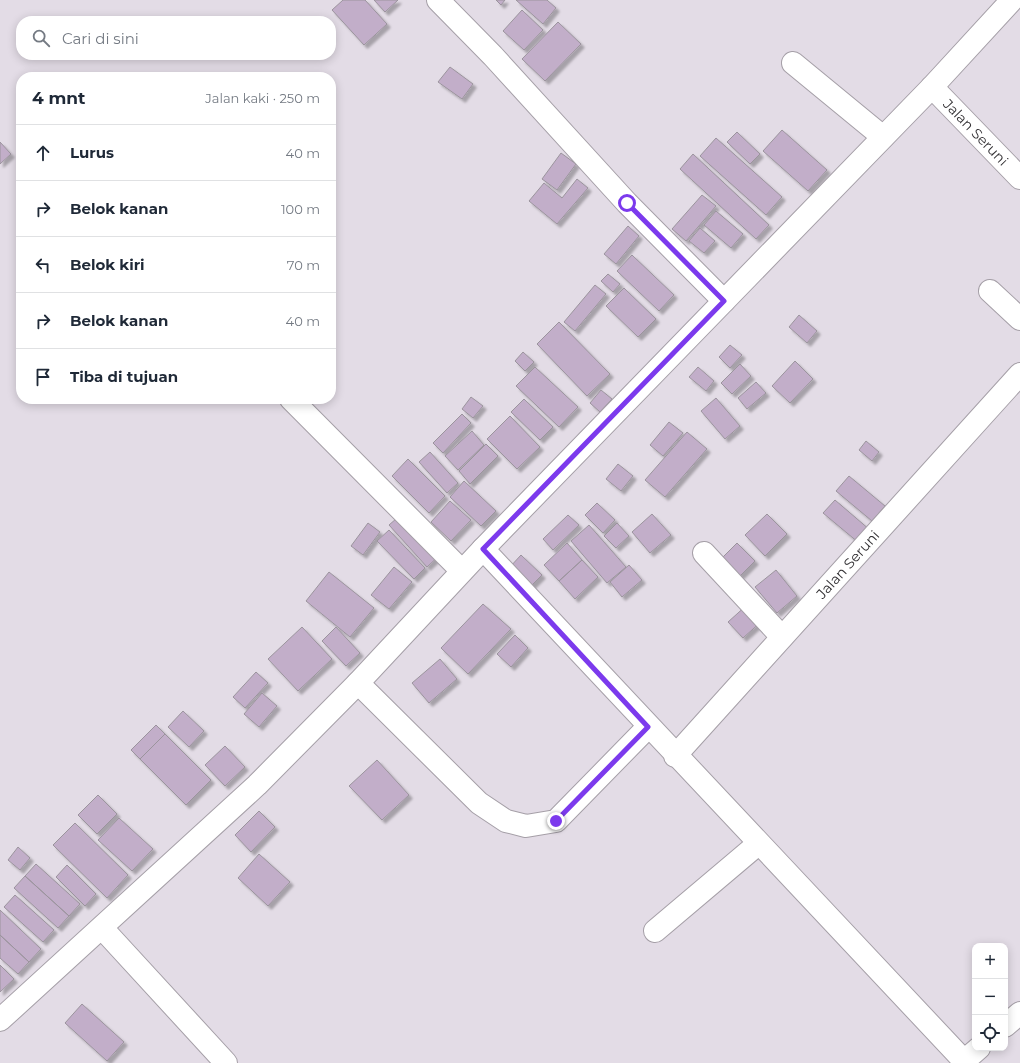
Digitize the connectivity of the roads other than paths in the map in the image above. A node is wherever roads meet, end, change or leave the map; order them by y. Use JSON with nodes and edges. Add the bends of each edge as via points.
{"nodes":[{"id":1,"x":438,"y":0,"type":"edge"},
{"id":2,"x":1012,"y":0,"type":"edge"},
{"id":3,"x":793,"y":63,"type":"dead end"},
{"id":4,"x":932,"y":87,"type":"junction"},
{"id":5,"x":883,"y":138,"type":"junction"},
{"id":6,"x":1020,"y":178,"type":"edge"},
{"id":7,"x":990,"y":291,"type":"dead end"},
{"id":8,"x":724,"y":301,"type":"junction"},
{"id":9,"x":1020,"y":319,"type":"edge"},
{"id":10,"x":1020,"y":374,"type":"edge"},
{"id":11,"x":296,"y":404,"type":"edge"},
{"id":12,"x":483,"y":549,"type":"junction"},
{"id":13,"x":704,"y":553,"type":"dead end"},
{"id":14,"x":462,"y":571,"type":"junction"},
{"id":15,"x":782,"y":638,"type":"junction"},
{"id":16,"x":358,"y":684,"type":"junction"},
{"id":17,"x":648,"y":727,"type":"junction"},
{"id":18,"x":675,"y":756,"type":"junction"},
{"id":19,"x":758,"y":844,"type":"junction"},
{"id":20,"x":102,"y":928,"type":"junction"},
{"id":21,"x":656,"y":931,"type":"dead end"},
{"id":22,"x":1020,"y":1013,"type":"edge"},
{"id":23,"x":0,"y":1020,"type":"edge"},
{"id":24,"x":1008,"y":1023,"type":"edge"},
{"id":25,"x":969,"y":1057,"type":"edge"},
{"id":26,"x":226,"y":1063,"type":"edge"}],
"edges":[{"from":1,"to":8,"type":"street","via":[[493,56],[627,203]]},
{"from":2,"to":4,"type":"street"},
{"from":3,"to":5,"type":"street"},
{"from":4,"to":5,"type":"street"},
{"from":4,"to":6,"type":"street","name":"Jalan Seruni"},
{"from":5,"to":8,"type":"street"},
{"from":7,"to":9,"type":"street"},
{"from":8,"to":12,"type":"street"},
{"from":10,"to":15,"type":"street","name":"Jalan Seruni"},
{"from":11,"to":14,"type":"street"},
{"from":12,"to":14,"type":"street"},
{"from":12,"to":17,"type":"street"},
{"from":13,"to":15,"type":"street"},
{"from":14,"to":16,"type":"street"},
{"from":15,"to":18,"type":"street","name":"Jalan Seruni"},
{"from":16,"to":17,"type":"street","via":[[480,803],[506,821],[526,826],[556,821]]},
{"from":16,"to":20,"type":"street","via":[[257,785]]},
{"from":17,"to":18,"type":"street"},
{"from":18,"to":19,"type":"street"},
{"from":19,"to":21,"type":"street"},
{"from":19,"to":25,"type":"street"},
{"from":20,"to":23,"type":"street"},
{"from":20,"to":26,"type":"street"},
{"from":22,"to":24,"type":"street"}]}
